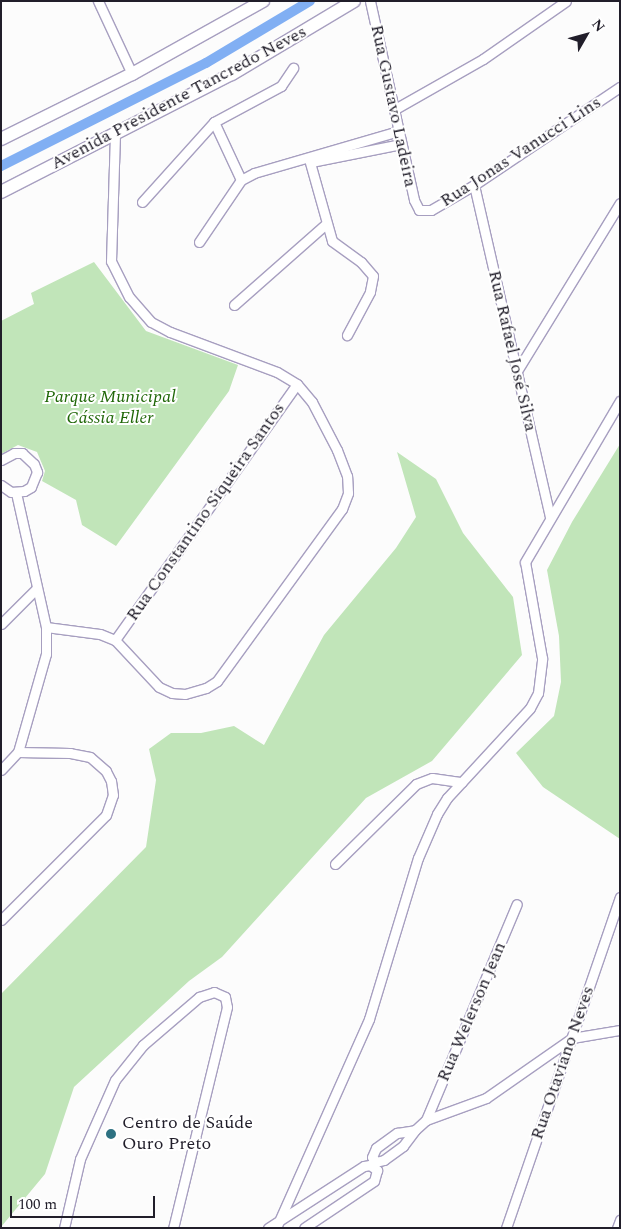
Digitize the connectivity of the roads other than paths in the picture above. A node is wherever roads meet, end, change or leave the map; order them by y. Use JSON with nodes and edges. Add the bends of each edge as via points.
{"nodes":[{"id":1,"x":98,"y":1,"type":"edge"},
{"id":2,"x":263,"y":1,"type":"edge"},
{"id":3,"x":354,"y":1,"type":"edge"},
{"id":4,"x":370,"y":1,"type":"edge"},
{"id":5,"x":566,"y":1,"type":"edge"},
{"id":6,"x":293,"y":68,"type":"dead end"},
{"id":7,"x":132,"y":74,"type":"junction"},
{"id":8,"x":620,"y":87,"type":"edge"},
{"id":9,"x":394,"y":109,"type":"junction"},
{"id":10,"x":214,"y":122,"type":"junction"},
{"id":11,"x":399,"y":131,"type":"junction"},
{"id":12,"x":115,"y":132,"type":"junction"},
{"id":13,"x":1,"y":139,"type":"edge"},
{"id":14,"x":401,"y":144,"type":"junction"},
{"id":15,"x":307,"y":160,"type":"junction"},
{"id":16,"x":241,"y":180,"type":"junction"},
{"id":17,"x":474,"y":185,"type":"junction"},
{"id":18,"x":1,"y":192,"type":"edge"},
{"id":19,"x":142,"y":202,"type":"dead end"},
{"id":20,"x":620,"y":203,"type":"edge"},
{"id":21,"x":419,"y":210,"type":"joint"},
{"id":22,"x":326,"y":224,"type":"junction"},
{"id":23,"x":200,"y":242,"type":"dead end"},
{"id":24,"x":234,"y":305,"type":"dead end"},
{"id":25,"x":347,"y":335,"type":"dead end"},
{"id":26,"x":517,"y":371,"type":"junction"},
{"id":27,"x":297,"y":384,"type":"junction"},
{"id":28,"x":620,"y":401,"type":"edge"},
{"id":29,"x":1,"y":460,"type":"edge"},
{"id":30,"x":1,"y":485,"type":"edge"},
{"id":31,"x":16,"y":493,"type":"junction"},
{"id":32,"x":550,"y":517,"type":"junction"},
{"id":33,"x":36,"y":589,"type":"junction"},
{"id":34,"x":1,"y":624,"type":"edge"},
{"id":35,"x":46,"y":627,"type":"junction"},
{"id":36,"x":115,"y":640,"type":"junction"},
{"id":37,"x":18,"y":752,"type":"junction"},
{"id":38,"x":1,"y":770,"type":"edge"},
{"id":39,"x":462,"y":782,"type":"junction"},
{"id":40,"x":335,"y":864,"type":"dead end"},
{"id":41,"x":620,"y":897,"type":"edge"},
{"id":42,"x":517,"y":904,"type":"dead end"},
{"id":43,"x":1,"y":920,"type":"edge"},
{"id":44,"x":620,"y":1030,"type":"edge"},
{"id":45,"x":572,"y":1038,"type":"junction"},
{"id":46,"x":426,"y":1120,"type":"junction"},
{"id":47,"x":415,"y":1130,"type":"junction"},
{"id":48,"x":620,"y":1220,"type":"edge"},
{"id":49,"x":273,"y":1227,"type":"edge"},
{"id":50,"x":64,"y":1228,"type":"edge"},
{"id":51,"x":173,"y":1228,"type":"edge"},
{"id":52,"x":304,"y":1228,"type":"edge"},
{"id":53,"x":506,"y":1228,"type":"edge"},
{"id":54,"x":618,"y":1228,"type":"edge"}],
"edges":[{"from":1,"to":7,"type":"street"},
{"from":2,"to":7,"type":"main road"},
{"from":3,"to":12,"type":"main road","name":"Avenida Presidente Tancredo Neves","via":[[232,74]]},
{"from":4,"to":9,"type":"street","name":"Rua Gustavo Ladeira"},
{"from":5,"to":9,"type":"street","via":[[483,59]]},
{"from":6,"to":10,"type":"street","via":[[281,86]]},
{"from":7,"to":13,"type":"main road"},
{"from":8,"to":17,"type":"street","name":"Rua Jonas Vanucci Lins"},
{"from":9,"to":11,"type":"street","name":"Rua Gustavo Ladeira"},
{"from":10,"to":16,"type":"street"},
{"from":10,"to":19,"type":"street"},
{"from":11,"to":14,"type":"street","name":"Rua Gustavo Ladeira"},
{"from":11,"to":15,"type":"street"},
{"from":12,"to":18,"type":"main road","name":"Avenida Presidente Tancredo Neves"},
{"from":12,"to":27,"type":"street","name":"Rua Constantino Siqueira Santos","via":[[111,260],[129,298],[151,322],[170,332],[277,372]]},
{"from":14,"to":15,"type":"street"},
{"from":14,"to":21,"type":"street","name":"Rua Gustavo Ladeira"},
{"from":15,"to":16,"type":"street","via":[[254,173]]},
{"from":15,"to":22,"type":"street"},
{"from":16,"to":23,"type":"street"},
{"from":17,"to":21,"type":"street","name":"Rua Jonas Vanucci Lins","via":[[431,210]]},
{"from":17,"to":26,"type":"street","name":"Rua Rafael José Silva"},
{"from":20,"to":26,"type":"street"},
{"from":22,"to":24,"type":"street"},
{"from":22,"to":25,"type":"street","via":[[332,241],[361,262],[373,276],[370,292]]},
{"from":26,"to":32,"type":"street","name":"Rua Rafael José Silva"},
{"from":27,"to":36,"type":"street","name":"Rua Constantino Siqueira Santos"},
{"from":27,"to":36,"type":"street","name":"Rua Constantino Siqueira Santos","via":[[312,402],[347,476],[348,493],[342,509],[217,680],[206,688],[185,694],[159,687]]},
{"from":28,"to":32,"type":"street"},
{"from":29,"to":31,"type":"street","via":[[14,453],[22,453],[34,464],[37,472],[31,487]]},
{"from":30,"to":31,"type":"street"},
{"from":31,"to":33,"type":"street"},
{"from":32,"to":39,"type":"street","via":[[525,562],[542,666],[538,694],[530,708]]},
{"from":33,"to":34,"type":"street"},
{"from":33,"to":35,"type":"street"},
{"from":35,"to":36,"type":"street","name":"Rua Constantino Siqueira Santos","via":[[100,634]]},
{"from":35,"to":37,"type":"street","via":[[46,654]]},
{"from":37,"to":38,"type":"street"},
{"from":37,"to":43,"type":"street","via":[[70,753],[90,757],[112,781],[113,796],[106,814]]},
{"from":39,"to":40,"type":"street","via":[[432,778],[416,784]]},
{"from":39,"to":49,"type":"street","via":[[437,814],[418,858],[369,1019]]},
{"from":41,"to":45,"type":"street","name":"Rua Otaviano Neves"},
{"from":42,"to":46,"type":"street","name":"Rua Welerson Jean"},
{"from":44,"to":45,"type":"street"},
{"from":45,"to":46,"type":"street","via":[[486,1098]]},
{"from":45,"to":53,"type":"street","name":"Rua Otaviano Neves"},
{"from":46,"to":47,"type":"street"},
{"from":47,"to":47,"type":"street","via":[[396,1133],[376,1148],[372,1157],[376,1162],[384,1160]]},
{"from":48,"to":54,"type":"street"},
{"from":49,"to":52,"type":"street","via":[[364,1166],[370,1165],[377,1170],[374,1181]]},
{"from":50,"to":51,"type":"street","via":[[80,1159],[115,1080],[143,1045],[199,997],[220,993],[228,1007]]}]}
